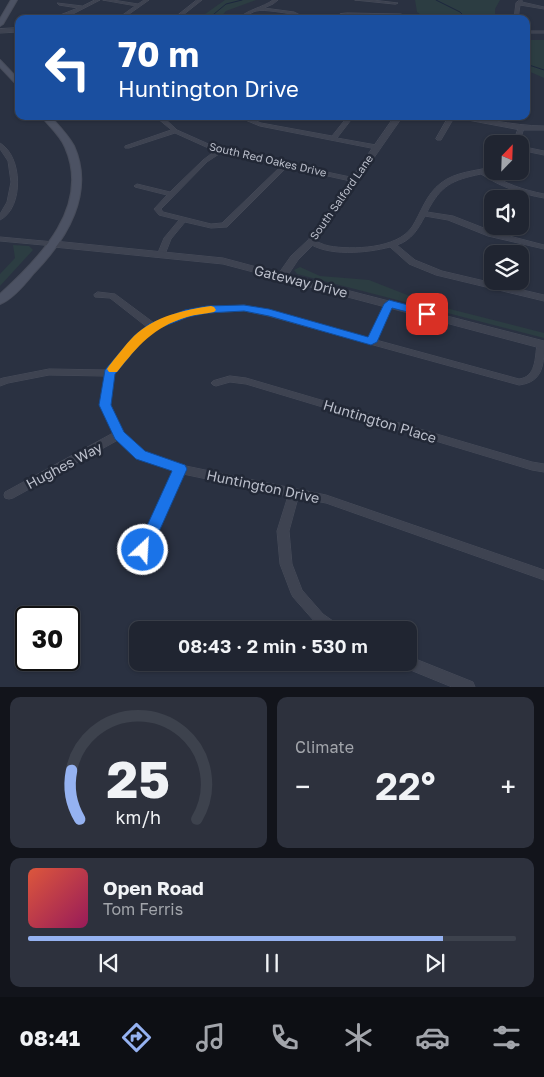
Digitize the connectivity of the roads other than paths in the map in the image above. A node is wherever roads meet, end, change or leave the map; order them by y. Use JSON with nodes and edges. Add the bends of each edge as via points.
{"nodes":[{"id":1,"x":14,"y":0,"type":"edge"},
{"id":2,"x":98,"y":0,"type":"edge"},
{"id":3,"x":105,"y":0,"type":"edge"},
{"id":4,"x":147,"y":0,"type":"edge"},
{"id":5,"x":200,"y":0,"type":"edge"},
{"id":6,"x":276,"y":0,"type":"edge"},
{"id":7,"x":357,"y":0,"type":"edge"},
{"id":8,"x":396,"y":1,"type":"edge"},
{"id":9,"x":520,"y":2,"type":"edge"},
{"id":10,"x":59,"y":4,"type":"dead end"},
{"id":11,"x":138,"y":5,"type":"junction"},
{"id":12,"x":80,"y":8,"type":"junction"},
{"id":13,"x":544,"y":8,"type":"edge"},
{"id":14,"x":258,"y":9,"type":"junction"},
{"id":15,"x":64,"y":15,"type":"edge"},
{"id":16,"x":124,"y":15,"type":"edge"},
{"id":17,"x":180,"y":15,"type":"edge"},
{"id":18,"x":245,"y":15,"type":"edge"},
{"id":19,"x":298,"y":15,"type":"edge"},
{"id":20,"x":342,"y":15,"type":"edge"},
{"id":21,"x":401,"y":15,"type":"joint"},
{"id":22,"x":517,"y":15,"type":"edge"},
{"id":23,"x":0,"y":24,"type":"edge"},
{"id":24,"x":15,"y":30,"type":"edge"},
{"id":25,"x":0,"y":31,"type":"edge"},
{"id":26,"x":530,"y":32,"type":"edge"},
{"id":27,"x":544,"y":32,"type":"edge"},
{"id":28,"x":0,"y":62,"type":"edge"},
{"id":29,"x":15,"y":80,"type":"edge"},
{"id":30,"x":48,"y":120,"type":"edge"},
{"id":31,"x":163,"y":120,"type":"edge"},
{"id":32,"x":250,"y":120,"type":"edge"},
{"id":33,"x":348,"y":120,"type":"edge"},
{"id":34,"x":396,"y":120,"type":"edge"},
{"id":35,"x":450,"y":120,"type":"edge"},
{"id":36,"x":475,"y":120,"type":"edge"},
{"id":37,"x":521,"y":128,"type":"junction"},
{"id":38,"x":544,"y":128,"type":"edge"},
{"id":39,"x":175,"y":131,"type":"junction"},
{"id":40,"x":519,"y":135,"type":"edge"},
{"id":41,"x":334,"y":138,"type":"junction"},
{"id":42,"x":439,"y":139,"type":"dead end"},
{"id":43,"x":0,"y":145,"type":"edge"},
{"id":44,"x":127,"y":147,"type":"dead end"},
{"id":45,"x":376,"y":147,"type":"junction"},
{"id":46,"x":529,"y":150,"type":"edge"},
{"id":47,"x":220,"y":151,"type":"junction"},
{"id":48,"x":544,"y":153,"type":"edge"},
{"id":49,"x":286,"y":165,"type":"junction"},
{"id":50,"x":483,"y":172,"type":"joint"},
{"id":51,"x":355,"y":180,"type":"junction"},
{"id":52,"x":137,"y":186,"type":"dead end"},
{"id":53,"x":171,"y":194,"type":"junction"},
{"id":54,"x":544,"y":196,"type":"edge"},
{"id":55,"x":424,"y":213,"type":"junction"},
{"id":56,"x":0,"y":218,"type":"edge"},
{"id":57,"x":183,"y":220,"type":"junction"},
{"id":58,"x":0,"y":239,"type":"edge"},
{"id":59,"x":311,"y":242,"type":"junction"},
{"id":60,"x":54,"y":244,"type":"junction"},
{"id":61,"x":392,"y":245,"type":"junction"},
{"id":62,"x":544,"y":247,"type":"edge"},
{"id":63,"x":160,"y":255,"type":"junction"},
{"id":64,"x":282,"y":276,"type":"junction"},
{"id":65,"x":98,"y":295,"type":"dead end"},
{"id":66,"x":544,"y":298,"type":"edge"},
{"id":67,"x":0,"y":300,"type":"edge"},
{"id":68,"x":389,"y":304,"type":"junction"},
{"id":69,"x":153,"y":326,"type":"junction"},
{"id":70,"x":371,"y":342,"type":"junction"},
{"id":71,"x":543,"y":345,"type":"edge"},
{"id":72,"x":110,"y":373,"type":"junction"},
{"id":73,"x":0,"y":383,"type":"edge"},
{"id":74,"x":216,"y":383,"type":"dead end"},
{"id":75,"x":119,"y":435,"type":"junction"},
{"id":76,"x":544,"y":468,"type":"edge"},
{"id":77,"x":180,"y":469,"type":"junction"},
{"id":78,"x":294,"y":493,"type":"junction"},
{"id":79,"x":9,"y":495,"type":"dead end"},
{"id":80,"x":143,"y":550,"type":"dead end"},
{"id":81,"x":544,"y":575,"type":"edge"},
{"id":82,"x":323,"y":621,"type":"edge"},
{"id":83,"x":417,"y":666,"type":"edge"},
{"id":84,"x":468,"y":687,"type":"edge"}],
"edges":[{"from":1,"to":23,"type":"main road"},
{"from":2,"to":12,"type":"street"},
{"from":3,"to":11,"type":"street"},
{"from":4,"to":11,"type":"street"},
{"from":5,"to":17,"type":"street"},
{"from":6,"to":14,"type":"street"},
{"from":7,"to":8,"type":"street"},
{"from":8,"to":21,"type":"street"},
{"from":9,"to":13,"type":"street"},
{"from":9,"to":22,"type":"street"},
{"from":10,"to":12,"type":"street"},
{"from":11,"to":16,"type":"street"},
{"from":12,"to":15,"type":"street"},
{"from":14,"to":18,"type":"street"},
{"from":14,"to":19,"type":"street"},
{"from":20,"to":21,"type":"street"},
{"from":24,"to":25,"type":"street"},
{"from":26,"to":27,"type":"street"},
{"from":28,"to":29,"type":"main road"},
{"from":30,"to":60,"type":"main road","via":[[69,146],[77,177],[74,203]]},
{"from":31,"to":39,"type":"street","name":"South Red Oakes Drive"},
{"from":32,"to":41,"type":"street"},
{"from":33,"to":41,"type":"street"},
{"from":34,"to":45,"type":"street","name":"South Salford Lane"},
{"from":35,"to":42,"type":"street"},
{"from":36,"to":37,"type":"street"},
{"from":37,"to":38,"type":"street"},
{"from":37,"to":40,"type":"street"},
{"from":39,"to":44,"type":"street"},
{"from":39,"to":47,"type":"street","name":"South Red Oakes Drive"},
{"from":41,"to":45,"type":"street"},
{"from":43,"to":56,"type":"street","via":[[10,156],[14,188],[7,212]]},
{"from":45,"to":51,"type":"street","name":"South Salford Lane"},
{"from":46,"to":48,"type":"street"},
{"from":47,"to":49,"type":"street","name":"South Red Oakes Drive"},
{"from":47,"to":53,"type":"street"},
{"from":49,"to":51,"type":"street","name":"South Red Oakes Drive"},
{"from":49,"to":57,"type":"street","via":[[224,225],[211,226]]},
{"from":50,"to":54,"type":"street","via":[[496,182],[516,190]]},
{"from":50,"to":55,"type":"street","via":[[446,182],[434,192]]},
{"from":51,"to":59,"type":"street","name":"South Salford Lane"},
{"from":52,"to":53,"type":"street"},
{"from":53,"to":57,"type":"street","via":[[157,208],[161,214]]},
{"from":55,"to":61,"type":"street","via":[[412,233]]},
{"from":55,"to":62,"type":"street"},
{"from":57,"to":63,"type":"street","via":[[168,238]]},
{"from":58,"to":60,"type":"street"},
{"from":59,"to":61,"type":"street","via":[[330,248],[355,249]]},
{"from":59,"to":64,"type":"street","name":"South Salford Lane","via":[[294,258]]},
{"from":60,"to":63,"type":"street","name":"Gateway Drive"},
{"from":60,"to":67,"type":"main road","via":[[24,279]]},
{"from":61,"to":66,"type":"street","via":[[412,262],[439,274]]},
{"from":63,"to":64,"type":"street","name":"Gateway Drive","via":[[222,261]]},
{"from":64,"to":68,"type":"street","name":"Gateway Drive"},
{"from":65,"to":69,"type":"street","via":[[112,296]]},
{"from":68,"to":70,"type":"street"},
{"from":68,"to":71,"type":"street","name":"Gateway Drive"},
{"from":69,"to":70,"type":"street","via":[[185,314],[244,308]]},
{"from":69,"to":72,"type":"street"},
{"from":70,"to":71,"type":"street","via":[[519,382],[529,382],[534,378]]},
{"from":72,"to":73,"type":"street","via":[[49,372]]},
{"from":72,"to":75,"type":"street","name":"Huntington Drive","via":[[105,405]]},
{"from":74,"to":76,"type":"street","name":"Huntington Place","via":[[230,379],[246,381]]},
{"from":75,"to":77,"type":"street","name":"Huntington Drive","via":[[141,455]]},
{"from":75,"to":79,"type":"street","name":"Hughes Way"},
{"from":77,"to":78,"type":"street","name":"Huntington Drive"},
{"from":77,"to":80,"type":"street"},
{"from":78,"to":81,"type":"street","name":"Huntington Drive","via":[[326,499]]},
{"from":78,"to":82,"type":"street","via":[[283,531],[286,564],[298,593]]},
{"from":83,"to":84,"type":"street"}]}
